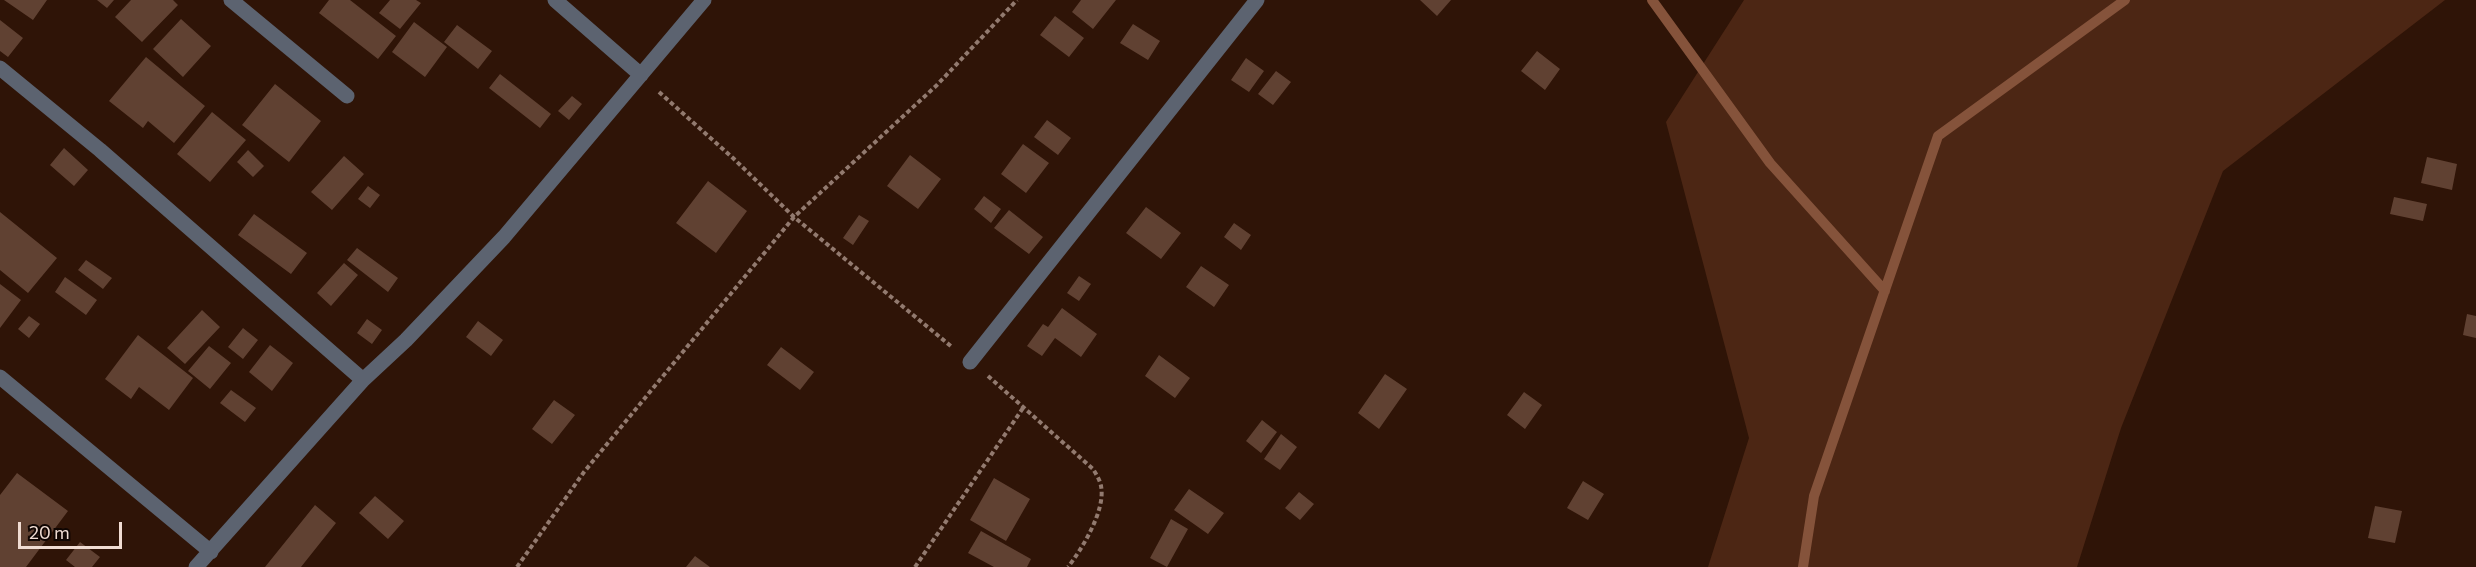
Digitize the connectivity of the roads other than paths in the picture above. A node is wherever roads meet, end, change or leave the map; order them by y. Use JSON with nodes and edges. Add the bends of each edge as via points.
{"nodes":[{"id":1,"x":231,"y":0,"type":"edge"},
{"id":2,"x":555,"y":0,"type":"edge"},
{"id":3,"x":704,"y":0,"type":"edge"},
{"id":4,"x":1257,"y":0,"type":"edge"},
{"id":5,"x":0,"y":68,"type":"edge"},
{"id":6,"x":641,"y":75,"type":"junction"},
{"id":7,"x":347,"y":96,"type":"dead end"},
{"id":8,"x":970,"y":362,"type":"road end"},
{"id":9,"x":0,"y":377,"type":"edge"},
{"id":10,"x":363,"y":380,"type":"junction"},
{"id":11,"x":211,"y":552,"type":"junction"},
{"id":12,"x":196,"y":567,"type":"edge"}],
"edges":[{"from":1,"to":7,"type":"street"},
{"from":2,"to":6,"type":"street"},
{"from":3,"to":6,"type":"street"},
{"from":4,"to":8,"type":"street"},
{"from":5,"to":10,"type":"street"},
{"from":6,"to":10,"type":"street","via":[[504,237]]},
{"from":9,"to":11,"type":"street"},
{"from":10,"to":11,"type":"street"},
{"from":11,"to":12,"type":"street"}]}
